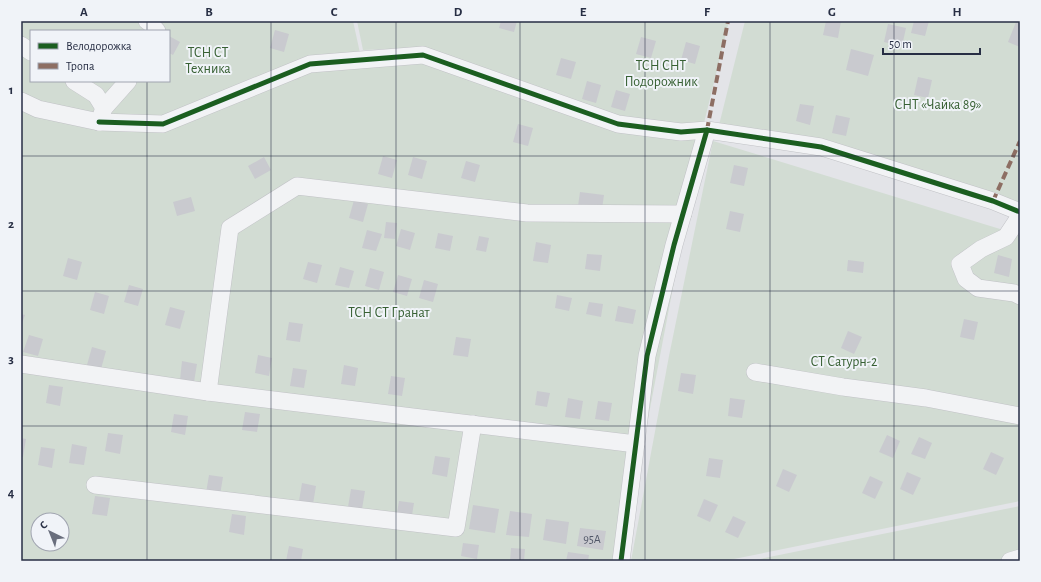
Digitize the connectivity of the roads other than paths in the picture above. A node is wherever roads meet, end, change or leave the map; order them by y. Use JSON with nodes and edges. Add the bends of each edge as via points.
{"nodes":[{"id":1,"x":147,"y":21,"type":"edge"},
{"id":2,"x":165,"y":21,"type":"edge"},
{"id":3,"x":157,"y":30,"type":"edge"},
{"id":4,"x":159,"y":30,"type":"edge"},
{"id":5,"x":21,"y":45,"type":"edge"},
{"id":6,"x":30,"y":51,"type":"edge"},
{"id":7,"x":76,"y":82,"type":"edge"},
{"id":8,"x":127,"y":82,"type":"edge"},
{"id":9,"x":21,"y":101,"type":"edge"},
{"id":10,"x":102,"y":115,"type":"junction"},
{"id":11,"x":707,"y":130,"type":"junction"},
{"id":12,"x":1020,"y":212,"type":"edge"},
{"id":13,"x":683,"y":214,"type":"junction"},
{"id":14,"x":1020,"y":216,"type":"edge"},
{"id":15,"x":1020,"y":296,"type":"edge"},
{"id":16,"x":21,"y":364,"type":"edge"},
{"id":17,"x":755,"y":372,"type":"dead end"},
{"id":18,"x":208,"y":392,"type":"junction"},
{"id":19,"x":1020,"y":416,"type":"edge"},
{"id":20,"x":473,"y":424,"type":"junction"},
{"id":21,"x":636,"y":444,"type":"junction"},
{"id":22,"x":94,"y":484,"type":"dead end"},
{"id":23,"x":1020,"y":558,"type":"edge"},
{"id":24,"x":621,"y":561,"type":"edge"},
{"id":25,"x":1010,"y":561,"type":"edge"}],
"edges":[{"from":1,"to":3,"type":"street"},
{"from":2,"to":4,"type":"street"},
{"from":5,"to":6,"type":"street"},
{"from":7,"to":10,"type":"street","via":[[96,95]]},
{"from":8,"to":10,"type":"street"},
{"from":9,"to":10,"type":"street","via":[[38,109]]},
{"from":10,"to":11,"type":"street","via":[[163,124],[310,64],[423,55],[618,124],[681,132]]},
{"from":11,"to":12,"type":"street","via":[[821,147],[993,201]]},
{"from":11,"to":13,"type":"street"},
{"from":13,"to":18,"type":"street","via":[[527,213],[297,186],[230,228]]},
{"from":13,"to":21,"type":"street","via":[[647,356]]},
{"from":14,"to":15,"type":"street","via":[[1006,237],[981,249],[960,264],[966,279],[978,288]]},
{"from":16,"to":18,"type":"street"},
{"from":17,"to":19,"type":"street","via":[[926,398]]},
{"from":18,"to":20,"type":"street"},
{"from":20,"to":21,"type":"street"},
{"from":20,"to":22,"type":"street","via":[[456,528]]},
{"from":21,"to":24,"type":"street"},
{"from":23,"to":25,"type":"street"}]}
